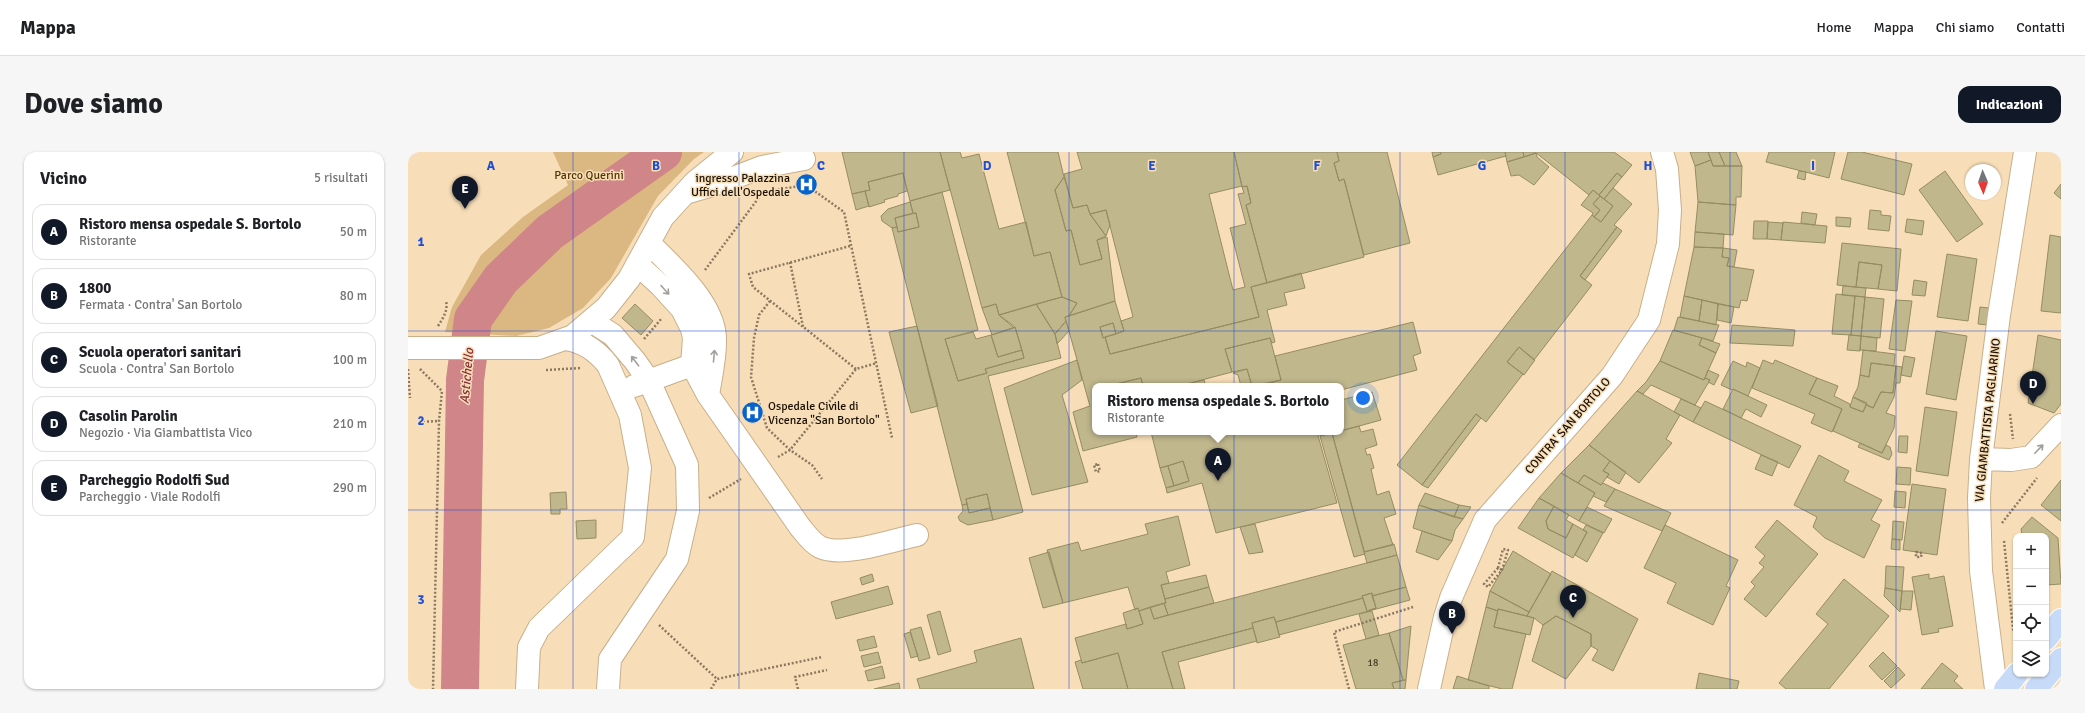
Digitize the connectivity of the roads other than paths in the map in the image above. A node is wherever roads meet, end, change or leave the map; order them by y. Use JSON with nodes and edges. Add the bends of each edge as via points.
{"nodes":[{"id":1,"x":732,"y":152,"type":"edge"},
{"id":2,"x":1662,"y":152,"type":"edge"},
{"id":3,"x":2025,"y":152,"type":"edge"},
{"id":4,"x":804,"y":159,"type":"dead end"},
{"id":5,"x":684,"y":194,"type":"junction"},
{"id":6,"x":649,"y":243,"type":"junction"},
{"id":7,"x":637,"y":264,"type":"junction"},
{"id":8,"x":684,"y":296,"type":"junction"},
{"id":9,"x":591,"y":322,"type":"junction"},
{"id":10,"x":565,"y":339,"type":"junction"},
{"id":11,"x":410,"y":352,"type":"edge"},
{"id":12,"x":692,"y":365,"type":"junction"},
{"id":13,"x":649,"y":381,"type":"junction"},
{"id":14,"x":620,"y":391,"type":"junction"},
{"id":15,"x":708,"y":395,"type":"junction"},
{"id":16,"x":2061,"y":425,"type":"edge"},
{"id":17,"x":1981,"y":459,"type":"junction"},
{"id":18,"x":917,"y":535,"type":"dead end"},
{"id":19,"x":2061,"y":620,"type":"edge"},
{"id":20,"x":2049,"y":635,"type":"edge"},
{"id":21,"x":2061,"y":659,"type":"edge"},
{"id":22,"x":2014,"y":677,"type":"edge"},
{"id":23,"x":527,"y":689,"type":"edge"},
{"id":24,"x":608,"y":689,"type":"edge"},
{"id":25,"x":1429,"y":689,"type":"edge"},
{"id":26,"x":1996,"y":689,"type":"edge"},
{"id":27,"x":2004,"y":689,"type":"edge"},
{"id":28,"x":2036,"y":689,"type":"edge"}],
"edges":[{"from":1,"to":5,"type":"street"},
{"from":2,"to":25,"type":"street","name":"CONTRA' SAN BORTOLO","via":[[1667,169],[1670,210],[1668,244],[1649,320],[1612,376],[1485,520],[1451,598]]},
{"from":3,"to":17,"type":"street","name":"VIA GIAMBATTISTA PAGLIARINO","via":[[1999,315]]},
{"from":4,"to":5,"type":"street","via":[[762,166]]},
{"from":5,"to":6,"type":"street","via":[[663,217]]},
{"from":6,"to":7,"type":"street"},
{"from":6,"to":8,"type":"street"},
{"from":7,"to":8,"type":"street","one_way":true,"via":[[662,286]]},
{"from":7,"to":9,"type":"street","via":[[620,291]]},
{"from":8,"to":12,"type":"street","via":[[694,338]]},
{"from":15,"to":8,"type":"street","one_way":true,"via":[[715,358],[715,336],[705,308]]},
{"from":9,"to":10,"type":"street"},
{"from":13,"to":9,"type":"street","one_way":true,"via":[[613,335]]},
{"from":10,"to":11,"type":"street","via":[[539,348],[439,349]]},
{"from":10,"to":14,"type":"street","via":[[589,347],[603,359]]},
{"from":12,"to":13,"type":"street"},
{"from":12,"to":15,"type":"street"},
{"from":13,"to":14,"type":"street"},
{"from":13,"to":24,"type":"street","via":[[687,465],[688,510],[677,559],[610,659]]},
{"from":14,"to":23,"type":"street","via":[[630,415],[640,468],[633,538],[540,628],[530,647]]},
{"from":15,"to":18,"type":"street","via":[[800,527],[820,546],[846,550]]},
{"from":17,"to":16,"type":"street","one_way":true,"via":[[2015,460],[2031,457]]},
{"from":17,"to":26,"type":"street","name":"VIA GIAMBATTISTA PAGLIARINO","via":[[1978,526],[1980,563]]},
{"from":19,"to":20,"type":"main road"},
{"from":21,"to":28,"type":"main road"},
{"from":22,"to":27,"type":"main road"}]}
